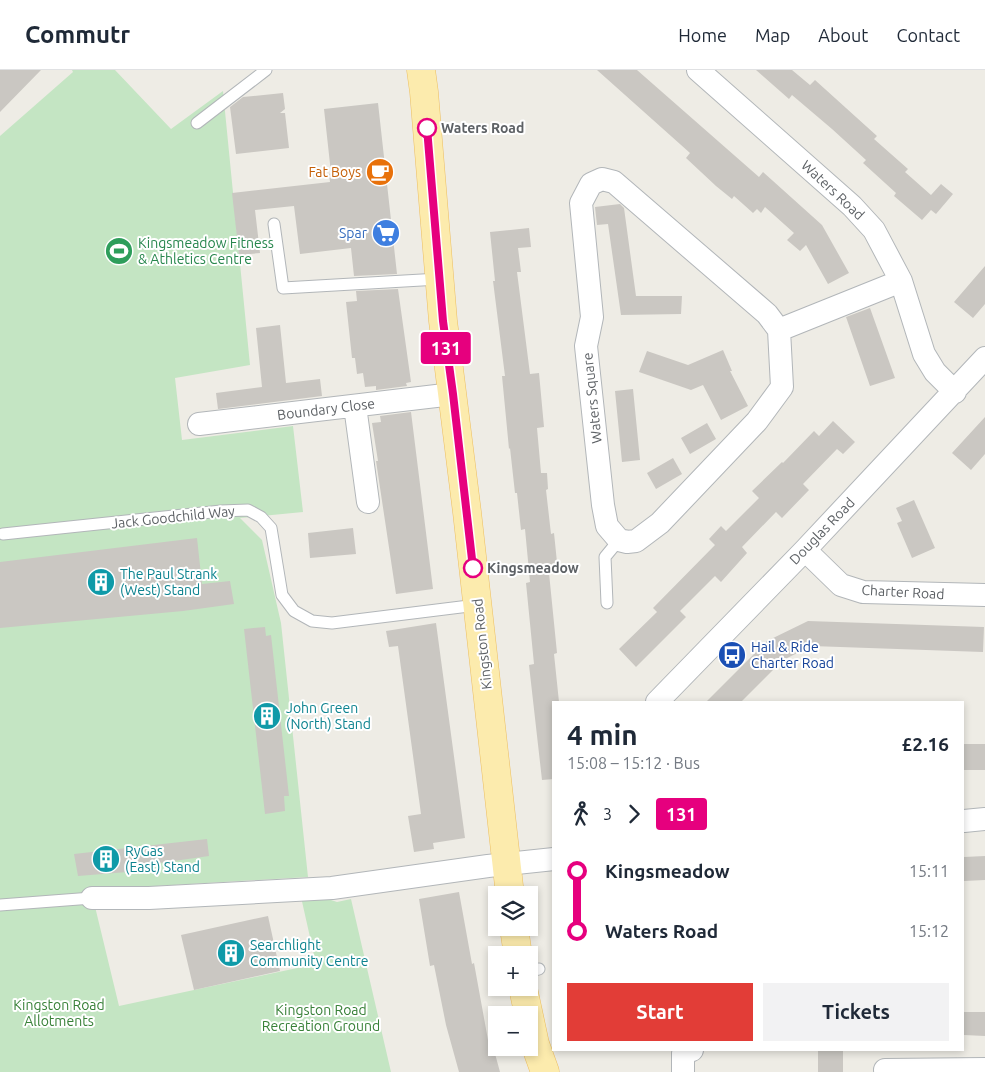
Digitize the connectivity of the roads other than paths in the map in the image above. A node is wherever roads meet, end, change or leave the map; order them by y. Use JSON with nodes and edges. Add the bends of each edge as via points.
{"nodes":[{"id":1,"x":266,"y":70,"type":"edge"},
{"id":2,"x":420,"y":70,"type":"edge"},
{"id":3,"x":698,"y":70,"type":"edge"},
{"id":4,"x":197,"y":123,"type":"dead end"},
{"id":5,"x":274,"y":224,"type":"dead end"},
{"id":6,"x":439,"y":279,"type":"junction"},
{"id":7,"x":901,"y":281,"type":"junction"},
{"id":8,"x":779,"y":330,"type":"junction"},
{"id":9,"x":985,"y":358,"type":"edge"},
{"id":10,"x":955,"y":392,"type":"junction"},
{"id":11,"x":453,"y":394,"type":"junction"},
{"id":12,"x":355,"y":406,"type":"junction"},
{"id":13,"x":200,"y":424,"type":"dead end"},
{"id":14,"x":368,"y":502,"type":"dead end"},
{"id":15,"x":4,"y":534,"type":"dead end"},
{"id":16,"x":619,"y":540,"type":"junction"},
{"id":17,"x":805,"y":550,"type":"junction"},
{"id":18,"x":985,"y":595,"type":"edge"},
{"id":19,"x":607,"y":603,"type":"dead end"},
{"id":20,"x":477,"y":605,"type":"junction"},
{"id":21,"x":658,"y":701,"type":"edge"},
{"id":22,"x":985,"y":819,"type":"edge"},
{"id":23,"x":964,"y":821,"type":"edge"},
{"id":24,"x":552,"y":859,"type":"edge"},
{"id":25,"x":506,"y":864,"type":"junction"},
{"id":26,"x":509,"y":886,"type":"edge"},
{"id":27,"x":92,"y":898,"type":"joint"},
{"id":28,"x":0,"y":905,"type":"edge"},
{"id":29,"x":530,"y":996,"type":"edge"},
{"id":30,"x":689,"y":1051,"type":"edge"},
{"id":31,"x":985,"y":1069,"type":"edge"},
{"id":32,"x":884,"y":1070,"type":"dead end"},
{"id":33,"x":545,"y":1072,"type":"edge"},
{"id":34,"x":683,"y":1072,"type":"edge"}],
"edges":[{"from":1,"to":4,"type":"lane"},
{"from":2,"to":6,"type":"main road","name":"Kingston Road"},
{"from":3,"to":7,"type":"street","name":"Waters Road","via":[[852,206],[874,230]]},
{"from":5,"to":6,"type":"lane","via":[[283,288]]},
{"from":6,"to":11,"type":"main road","name":"Kingston Road"},
{"from":7,"to":8,"type":"street"},
{"from":7,"to":10,"type":"street","name":"Waters Road","via":[[924,354],[935,372]]},
{"from":8,"to":16,"type":"street","via":[[782,387],[757,421],[660,523],[636,541]]},
{"from":8,"to":16,"type":"street","name":"Waters Square","via":[[767,314],[614,182],[602,179],[591,184],[581,203],[592,317],[586,346],[603,505],[607,526]]},
{"from":9,"to":10,"type":"street","name":"Douglas Road"},
{"from":10,"to":17,"type":"street","name":"Douglas Road"},
{"from":11,"to":12,"type":"street","name":"Boundary Close"},
{"from":11,"to":20,"type":"main road","name":"Kingston Road"},
{"from":12,"to":13,"type":"street","name":"Boundary Close"},
{"from":12,"to":14,"type":"street"},
{"from":15,"to":20,"type":"lane","name":"Jack Goodchild Way","via":[[248,510],[271,528],[282,595],[294,611],[312,621],[332,624]]},
{"from":16,"to":19,"type":"lane","via":[[605,557]]},
{"from":17,"to":18,"type":"street","name":"Charter Road","via":[[841,584],[863,592]]},
{"from":17,"to":21,"type":"street","name":"Douglas Road"},
{"from":20,"to":25,"type":"main road","name":"Kingston Road"},
{"from":22,"to":23,"type":"street"},
{"from":24,"to":25,"type":"street"},
{"from":25,"to":26,"type":"main road","name":"Kingston Road"},
{"from":25,"to":27,"type":"street","via":[[332,888]]},
{"from":27,"to":28,"type":"lane"},
{"from":29,"to":33,"type":"main road","via":[[536,1044]]},
{"from":30,"to":34,"type":"street","via":[[683,1053]]},
{"from":31,"to":32,"type":"street"}]}
